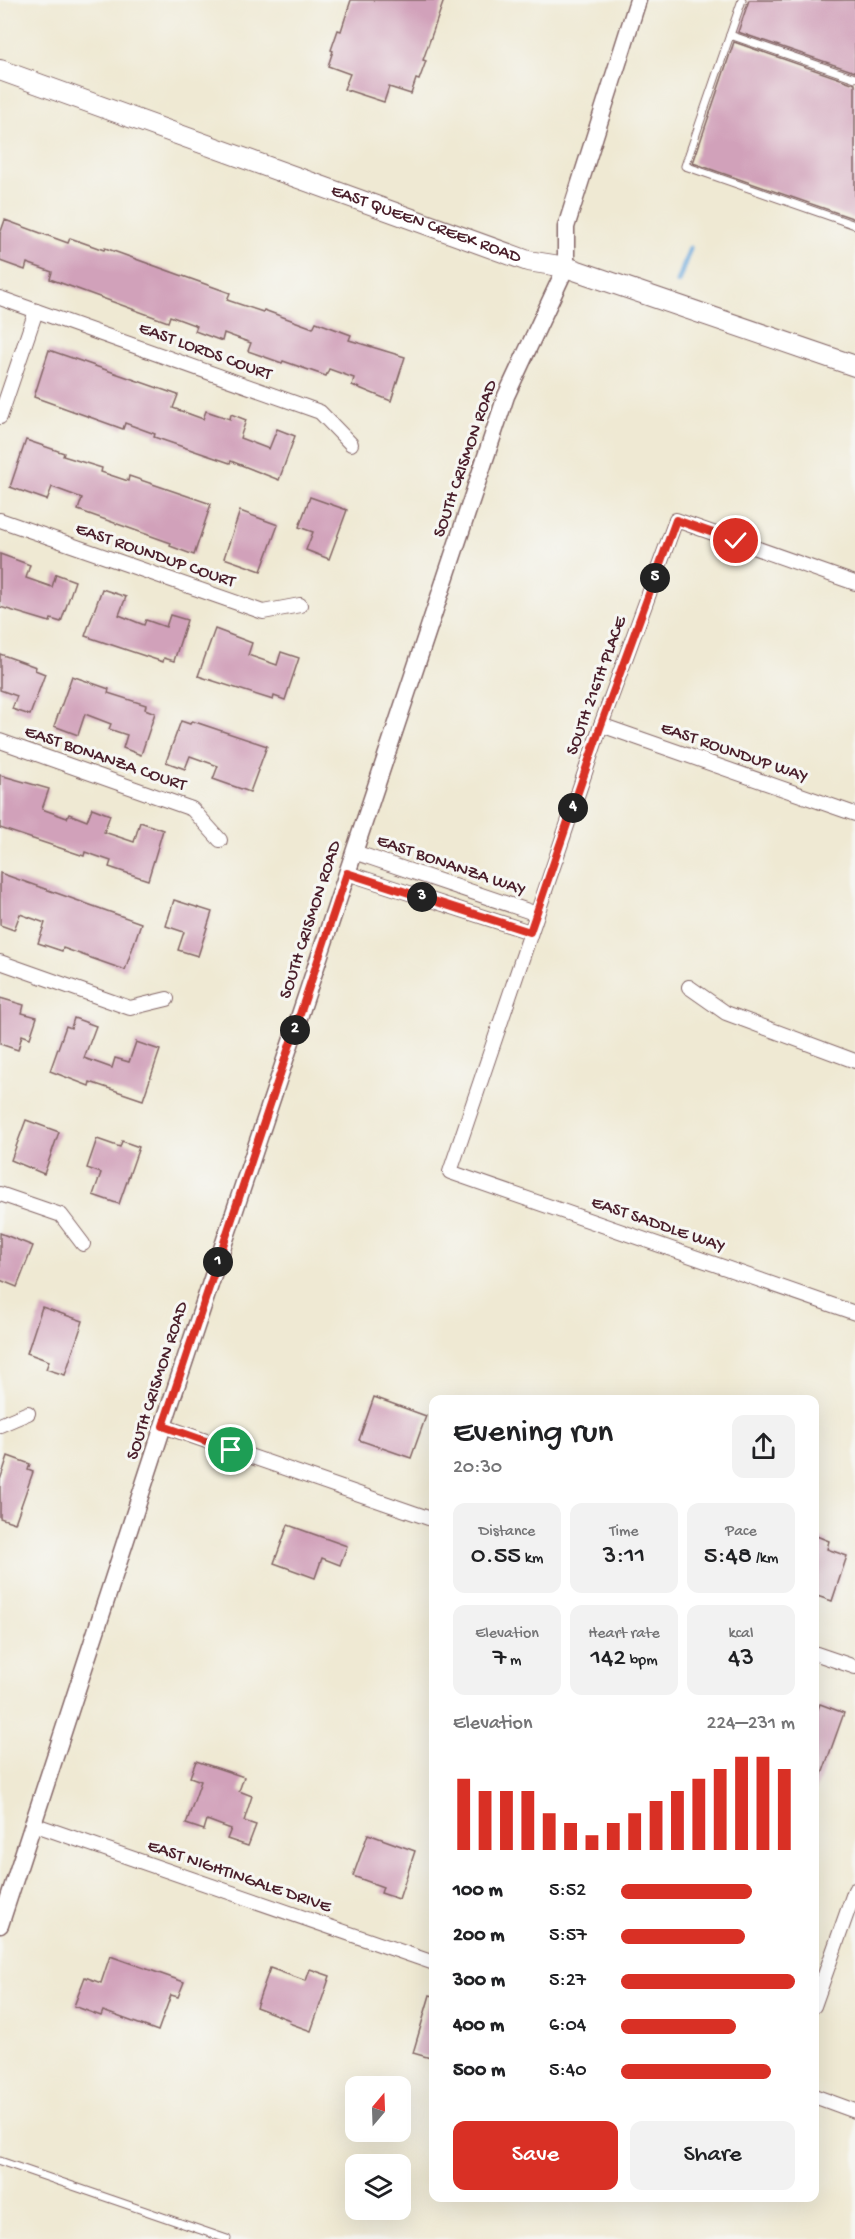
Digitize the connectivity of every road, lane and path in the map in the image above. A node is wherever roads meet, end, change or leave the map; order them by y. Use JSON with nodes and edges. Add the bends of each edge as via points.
{"nodes":[{"id":1,"x":638,"y":0,"type":"edge"},
{"id":2,"x":742,"y":0,"type":"edge"},
{"id":3,"x":730,"y":35,"type":"junction"},
{"id":4,"x":0,"y":70,"type":"edge"},
{"id":5,"x":855,"y":78,"type":"edge"},
{"id":6,"x":855,"y":225,"type":"edge"},
{"id":7,"x":566,"y":267,"type":"junction"},
{"id":8,"x":0,"y":298,"type":"edge"},
{"id":9,"x":36,"y":311,"type":"junction"},
{"id":10,"x":855,"y":366,"type":"edge"},
{"id":11,"x":0,"y":417,"type":"edge"},
{"id":12,"x":351,"y":444,"type":"dead end"},
{"id":13,"x":0,"y":520,"type":"edge"},
{"id":14,"x":855,"y":583,"type":"edge"},
{"id":15,"x":300,"y":605,"type":"dead end"},
{"id":16,"x":601,"y":725,"type":"junction"},
{"id":17,"x":0,"y":741,"type":"edge"},
{"id":18,"x":855,"y":814,"type":"edge"},
{"id":19,"x":220,"y":840,"type":"dead end"},
{"id":20,"x":354,"y":852,"type":"junction"},
{"id":21,"x":347,"y":873,"type":"junction"},
{"id":22,"x":537,"y":914,"type":"junction"},
{"id":23,"x":530,"y":932,"type":"junction"},
{"id":24,"x":0,"y":962,"type":"edge"},
{"id":25,"x":689,"y":987,"type":"dead end"},
{"id":26,"x":167,"y":999,"type":"dead end"},
{"id":27,"x":855,"y":1061,"type":"edge"},
{"id":28,"x":450,"y":1172,"type":"joint"},
{"id":29,"x":0,"y":1194,"type":"edge"},
{"id":30,"x":83,"y":1245,"type":"dead end"},
{"id":31,"x":855,"y":1313,"type":"edge"},
{"id":32,"x":28,"y":1413,"type":"dead end"},
{"id":33,"x":0,"y":1425,"type":"edge"},
{"id":34,"x":163,"y":1426,"type":"junction"},
{"id":35,"x":429,"y":1518,"type":"edge"},
{"id":36,"x":819,"y":1655,"type":"edge"},
{"id":37,"x":855,"y":1667,"type":"edge"},
{"id":38,"x":33,"y":1824,"type":"junction"},
{"id":39,"x":855,"y":1890,"type":"edge"},
{"id":40,"x":0,"y":1925,"type":"edge"},
{"id":41,"x":429,"y":1961,"type":"edge"},
{"id":42,"x":819,"y":1992,"type":"edge"},
{"id":43,"x":819,"y":2098,"type":"edge"},
{"id":44,"x":855,"y":2111,"type":"edge"},
{"id":45,"x":1,"y":2163,"type":"edge"},
{"id":46,"x":227,"y":2239,"type":"edge"}],
"edges":[{"from":1,"to":7,"type":"street","name":"SOUTH CRISMON ROAD","via":[[566,227]]},
{"from":2,"to":3,"type":"lane"},
{"from":3,"to":5,"type":"lane"},
{"from":3,"to":6,"type":"lane","via":[[685,166]]},
{"from":4,"to":7,"type":"main road","name":"EAST QUEEN CREEK ROAD","via":[[528,261]]},
{"from":7,"to":10,"type":"main road","name":"EAST QUEEN CREEK ROAD"},
{"from":7,"to":20,"type":"street","name":"SOUTH CRISMON ROAD","via":[[506,396]]},
{"from":8,"to":9,"type":"street","name":"EAST LORDS COURT"},
{"from":9,"to":11,"type":"street"},
{"from":9,"to":12,"type":"street","name":"EAST LORDS COURT","via":[[320,412]]},
{"from":13,"to":15,"type":"street","name":"EAST ROUNDUP COURT","via":[[263,612]]},
{"from":14,"to":16,"type":"street","name":"SOUTH 216TH PLACE","via":[[676,520]]},
{"from":16,"to":18,"type":"street","name":"EAST ROUNDUP WAY"},
{"from":16,"to":22,"type":"street","name":"SOUTH 216TH PLACE"},
{"from":17,"to":19,"type":"street","name":"EAST BONANZA COURT","via":[[192,808]]},
{"from":20,"to":21,"type":"street","name":"SOUTH CRISMON ROAD"},
{"from":20,"to":22,"type":"street","name":"EAST BONANZA WAY"},
{"from":21,"to":23,"type":"street","name":"EAST BONANZA WAY"},
{"from":21,"to":34,"type":"street","name":"SOUTH CRISMON ROAD"},
{"from":22,"to":23,"type":"street","name":"SOUTH 216TH PLACE"},
{"from":23,"to":28,"type":"street","name":"SOUTH 216TH PLACE"},
{"from":24,"to":26,"type":"street","via":[[130,1008]]},
{"from":25,"to":27,"type":"street","via":[[726,1013]]},
{"from":28,"to":31,"type":"street","name":"EAST SADDLE WAY"},
{"from":29,"to":30,"type":"street","via":[[61,1215]]},
{"from":32,"to":33,"type":"street"},
{"from":34,"to":35,"type":"street"},
{"from":34,"to":38,"type":"street","name":"SOUTH CRISMON ROAD"},
{"from":36,"to":37,"type":"street"},
{"from":38,"to":40,"type":"street","name":"SOUTH CRISMON ROAD"},
{"from":38,"to":41,"type":"street","name":"EAST NIGHTINGALE DRIVE"},
{"from":39,"to":42,"type":"street"},
{"from":43,"to":44,"type":"street"},
{"from":45,"to":46,"type":"lane"}]}
